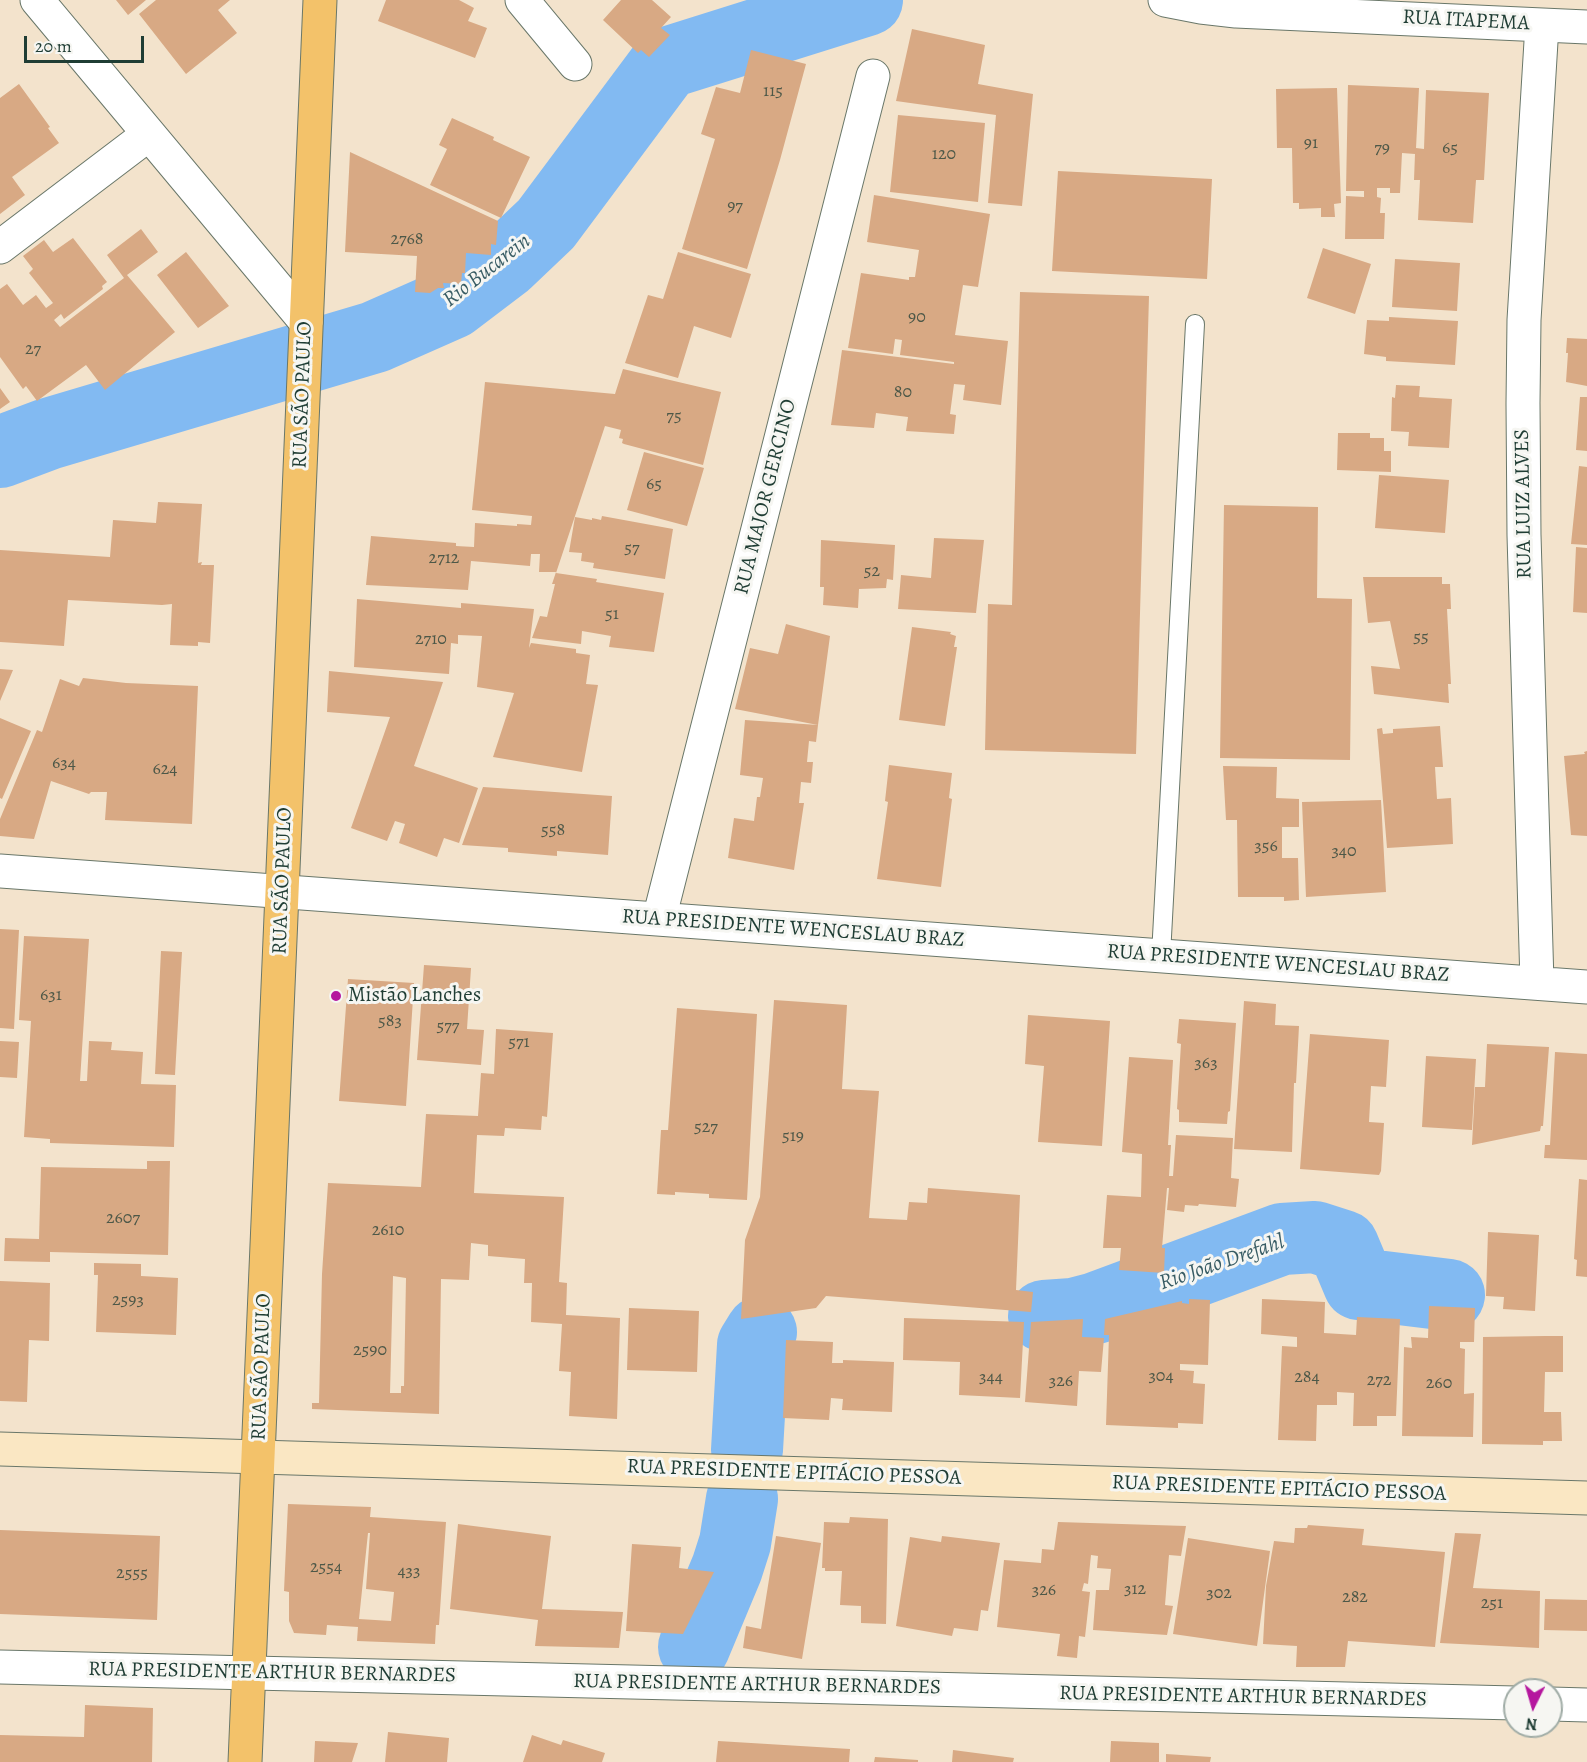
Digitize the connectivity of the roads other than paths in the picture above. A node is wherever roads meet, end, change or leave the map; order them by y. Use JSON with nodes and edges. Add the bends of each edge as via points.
{"nodes":[{"id":1,"x":37,"y":0,"type":"edge"},
{"id":2,"x":320,"y":0,"type":"edge"},
{"id":3,"x":522,"y":0,"type":"edge"},
{"id":4,"x":1165,"y":0,"type":"edge"},
{"id":5,"x":1542,"y":25,"type":"junction"},
{"id":6,"x":1587,"y":27,"type":"edge"},
{"id":7,"x":575,"y":64,"type":"dead end"},
{"id":8,"x":873,"y":76,"type":"dead end"},
{"id":9,"x":149,"y":134,"type":"junction"},
{"id":10,"x":0,"y":247,"type":"edge"},
{"id":11,"x":306,"y":322,"type":"junction"},
{"id":12,"x":1195,"y":324,"type":"dead end"},
{"id":13,"x":0,"y":871,"type":"edge"},
{"id":14,"x":282,"y":891,"type":"junction"},
{"id":15,"x":659,"y":919,"type":"junction"},
{"id":16,"x":1161,"y":956,"type":"junction"},
{"id":17,"x":1537,"y":983,"type":"junction"},
{"id":18,"x":1587,"y":987,"type":"edge"},
{"id":19,"x":0,"y":1449,"type":"edge"},
{"id":20,"x":258,"y":1457,"type":"junction"},
{"id":21,"x":1587,"y":1498,"type":"edge"},
{"id":22,"x":0,"y":1667,"type":"edge"},
{"id":23,"x":249,"y":1673,"type":"junction"},
{"id":24,"x":1503,"y":1703,"type":"edge"},
{"id":25,"x":1563,"y":1704,"type":"edge"},
{"id":26,"x":1587,"y":1705,"type":"edge"},
{"id":27,"x":245,"y":1762,"type":"edge"}],
"edges":[{"from":1,"to":9,"type":"street"},
{"from":2,"to":11,"type":"main road","name":"RUA SÃO PAULO"},
{"from":3,"to":7,"type":"street"},
{"from":4,"to":5,"type":"street","name":"RUA ITAPEMA","via":[[1236,11]]},
{"from":5,"to":6,"type":"street","name":"RUA ITAPEMA"},
{"from":5,"to":17,"type":"street","name":"RUA LUIZ ALVES","via":[[1524,320],[1523,404]]},
{"from":8,"to":15,"type":"street","name":"RUA MAJOR GERCINO"},
{"from":9,"to":10,"type":"street"},
{"from":9,"to":11,"type":"street"},
{"from":11,"to":14,"type":"main road","name":"RUA SÃO PAULO"},
{"from":12,"to":16,"type":"lane"},
{"from":13,"to":14,"type":"street","name":"RUA PRESIDENTE WENCESLAU BRAZ"},
{"from":14,"to":15,"type":"street","name":"RUA PRESIDENTE WENCESLAU BRAZ"},
{"from":14,"to":20,"type":"main road","name":"RUA SÃO PAULO"},
{"from":15,"to":16,"type":"street","name":"RUA PRESIDENTE WENCESLAU BRAZ"},
{"from":16,"to":17,"type":"street","name":"RUA PRESIDENTE WENCESLAU BRAZ"},
{"from":17,"to":18,"type":"street","name":"RUA PRESIDENTE WENCESLAU BRAZ"},
{"from":19,"to":20,"type":"street","name":"RUA PRESIDENTE EPITÁCIO PESSOA"},
{"from":20,"to":21,"type":"street","name":"RUA PRESIDENTE EPITÁCIO PESSOA"},
{"from":20,"to":23,"type":"main road","name":"RUA SÃO PAULO"},
{"from":22,"to":23,"type":"street","name":"RUA PRESIDENTE ARTHUR BERNARDES"},
{"from":23,"to":24,"type":"street","name":"RUA PRESIDENTE ARTHUR BERNARDES"},
{"from":23,"to":27,"type":"main road","name":"RUA SÃO PAULO"},
{"from":25,"to":26,"type":"street"}]}
